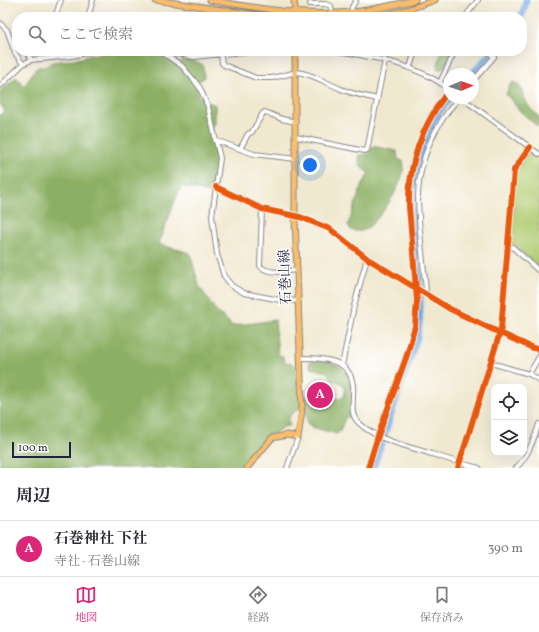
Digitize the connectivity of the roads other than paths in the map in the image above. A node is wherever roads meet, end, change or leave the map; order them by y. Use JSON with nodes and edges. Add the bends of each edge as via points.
{"nodes":[{"id":1,"x":61,"y":0,"type":"edge"},
{"id":2,"x":93,"y":0,"type":"edge"},
{"id":3,"x":155,"y":0,"type":"edge"},
{"id":4,"x":210,"y":0,"type":"edge"},
{"id":5,"x":294,"y":0,"type":"edge"},
{"id":6,"x":356,"y":0,"type":"edge"},
{"id":7,"x":415,"y":0,"type":"edge"},
{"id":8,"x":436,"y":0,"type":"edge"},
{"id":9,"x":476,"y":1,"type":"edge"},
{"id":10,"x":239,"y":2,"type":"edge"},
{"id":11,"x":310,"y":4,"type":"dead end"},
{"id":12,"x":212,"y":8,"type":"junction"},
{"id":13,"x":57,"y":12,"type":"edge"},
{"id":14,"x":89,"y":12,"type":"edge"},
{"id":15,"x":211,"y":12,"type":"edge"},
{"id":16,"x":239,"y":12,"type":"edge"},
{"id":17,"x":283,"y":12,"type":"edge"},
{"id":18,"x":296,"y":12,"type":"edge"},
{"id":19,"x":332,"y":12,"type":"edge"},
{"id":20,"x":351,"y":12,"type":"joint"},
{"id":21,"x":397,"y":12,"type":"edge"},
{"id":22,"x":468,"y":12,"type":"edge"},
{"id":23,"x":0,"y":23,"type":"edge"},
{"id":24,"x":12,"y":44,"type":"edge"},
{"id":25,"x":17,"y":56,"type":"edge"},
{"id":26,"x":29,"y":56,"type":"edge"},
{"id":27,"x":72,"y":56,"type":"edge"},
{"id":28,"x":167,"y":56,"type":"edge"},
{"id":29,"x":189,"y":56,"type":"edge"},
{"id":30,"x":208,"y":56,"type":"edge"},
{"id":31,"x":221,"y":56,"type":"edge"},
{"id":32,"x":295,"y":56,"type":"edge"},
{"id":33,"x":364,"y":56,"type":"edge"},
{"id":34,"x":413,"y":56,"type":"edge"},
{"id":35,"x":452,"y":56,"type":"edge"},
{"id":36,"x":493,"y":56,"type":"edge"},
{"id":37,"x":194,"y":57,"type":"joint"},
{"id":38,"x":30,"y":60,"type":"junction"},
{"id":39,"x":385,"y":60,"type":"junction"},
{"id":40,"x":23,"y":64,"type":"junction"},
{"id":41,"x":410,"y":67,"type":"junction"},
{"id":42,"x":294,"y":73,"type":"junction"},
{"id":43,"x":479,"y":74,"type":"edge"},
{"id":44,"x":440,"y":82,"type":"junction"},
{"id":45,"x":443,"y":84,"type":"edge"},
{"id":46,"x":0,"y":86,"type":"edge"},
{"id":47,"x":443,"y":98,"type":"edge"},
{"id":48,"x":377,"y":99,"type":"junction"},
{"id":49,"x":454,"y":104,"type":"edge"},
{"id":50,"x":470,"y":104,"type":"edge"},
{"id":51,"x":296,"y":122,"type":"junction"},
{"id":52,"x":296,"y":137,"type":"junction"},
{"id":53,"x":215,"y":140,"type":"junction"},
{"id":54,"x":530,"y":147,"type":"junction"},
{"id":55,"x":240,"y":149,"type":"junction"},
{"id":56,"x":539,"y":154,"type":"edge"},
{"id":57,"x":296,"y":159,"type":"junction"},
{"id":58,"x":216,"y":186,"type":"junction"},
{"id":59,"x":262,"y":209,"type":"junction"},
{"id":60,"x":295,"y":217,"type":"junction"},
{"id":61,"x":508,"y":243,"type":"junction"},
{"id":62,"x":368,"y":259,"type":"junction"},
{"id":63,"x":297,"y":270,"type":"junction"},
{"id":64,"x":539,"y":271,"type":"edge"},
{"id":65,"x":417,"y":289,"type":"junction"},
{"id":66,"x":425,"y":295,"type":"junction"},
{"id":67,"x":299,"y":301,"type":"junction"},
{"id":68,"x":500,"y":333,"type":"junction"},
{"id":69,"x":539,"y":349,"type":"edge"},
{"id":70,"x":539,"y":357,"type":"edge"},
{"id":71,"x":301,"y":358,"type":"junction"},
{"id":72,"x":491,"y":363,"type":"junction"},
{"id":73,"x":342,"y":365,"type":"junction"},
{"id":74,"x":529,"y":374,"type":"junction"},
{"id":75,"x":539,"y":380,"type":"edge"},
{"id":76,"x":539,"y":424,"type":"edge"},
{"id":77,"x":379,"y":436,"type":"junction"},
{"id":78,"x":298,"y":437,"type":"junction"},
{"id":79,"x":460,"y":462,"type":"junction"},
{"id":80,"x":247,"y":468,"type":"edge"},
{"id":81,"x":288,"y":468,"type":"edge"},
{"id":82,"x":368,"y":468,"type":"edge"},
{"id":83,"x":458,"y":468,"type":"edge"},
{"id":84,"x":478,"y":468,"type":"edge"},
{"id":85,"x":516,"y":468,"type":"edge"}],
"edges":[{"from":1,"to":13,"type":"street"},
{"from":2,"to":14,"type":"street"},
{"from":3,"to":12,"type":"main road"},
{"from":4,"to":10,"type":"main road"},
{"from":5,"to":18,"type":"main road"},
{"from":6,"to":20,"type":"street"},
{"from":7,"to":20,"type":"main road","via":[[375,10]]},
{"from":8,"to":21,"type":"main road"},
{"from":9,"to":22,"type":"street"},
{"from":10,"to":17,"type":"main road"},
{"from":11,"to":19,"type":"street","via":[[331,6]]},
{"from":12,"to":15,"type":"street"},
{"from":12,"to":16,"type":"main road"},
{"from":23,"to":24,"type":"street","via":[[7,30]]},
{"from":25,"to":40,"type":"street"},
{"from":26,"to":38,"type":"street"},
{"from":27,"to":38,"type":"street"},
{"from":28,"to":53,"type":"street","via":[[182,66],[200,88],[208,107]]},
{"from":29,"to":37,"type":"street"},
{"from":30,"to":37,"type":"street"},
{"from":31,"to":42,"type":"street","via":[[224,65],[251,77],[265,78]]},
{"from":32,"to":42,"type":"main road","name":"石巻山線"},
{"from":33,"to":39,"type":"street"},
{"from":34,"to":41,"type":"street"},
{"from":35,"to":44,"type":"street"},
{"from":36,"to":43,"type":"street"},
{"from":38,"to":40,"type":"street"},
{"from":39,"to":41,"type":"street"},
{"from":39,"to":48,"type":"street"},
{"from":40,"to":46,"type":"street"},
{"from":41,"to":44,"type":"street"},
{"from":42,"to":48,"type":"street","via":[[317,77],[341,89]]},
{"from":42,"to":51,"type":"main road","name":"石巻山線"},
{"from":44,"to":45,"type":"street"},
{"from":47,"to":65,"type":"street","via":[[424,131],[409,188]]},
{"from":48,"to":52,"type":"street","via":[[365,152]]},
{"from":49,"to":66,"type":"street","via":[[436,131],[427,151],[418,194]]},
{"from":50,"to":54,"type":"street"},
{"from":51,"to":52,"type":"main road","name":"石巻山線"},
{"from":51,"to":55,"type":"street","via":[[265,112]]},
{"from":52,"to":57,"type":"main road","name":"石巻山線"},
{"from":53,"to":55,"type":"street"},
{"from":53,"to":58,"type":"street","via":[[220,158]]},
{"from":54,"to":56,"type":"street"},
{"from":54,"to":61,"type":"street","via":[[514,170]]},
{"from":55,"to":57,"type":"street","via":[[254,154]]},
{"from":57,"to":60,"type":"main road","name":"石巻山線"},
{"from":58,"to":59,"type":"street"},
{"from":58,"to":67,"type":"street","via":[[212,216],[214,234],[217,254],[228,282],[244,293]]},
{"from":59,"to":60,"type":"street"},
{"from":59,"to":63,"type":"street","via":[[261,268],[271,272]]},
{"from":60,"to":62,"type":"street","via":[[330,229]]},
{"from":60,"to":63,"type":"main road","name":"石巻山線"},
{"from":61,"to":64,"type":"street"},
{"from":61,"to":68,"type":"street"},
{"from":62,"to":65,"type":"street"},
{"from":62,"to":73,"type":"street","via":[[354,306]]},
{"from":63,"to":67,"type":"main road","name":"石巻山線"},
{"from":65,"to":66,"type":"street"},
{"from":65,"to":77,"type":"street","via":[[416,326]]},
{"from":66,"to":68,"type":"street"},
{"from":67,"to":71,"type":"main road","name":"石巻山線"},
{"from":68,"to":69,"type":"street"},
{"from":68,"to":72,"type":"street"},
{"from":70,"to":74,"type":"street"},
{"from":71,"to":73,"type":"street","via":[[332,360]]},
{"from":71,"to":78,"type":"main road","name":"石巻山線","via":[[302,406]]},
{"from":72,"to":74,"type":"street"},
{"from":72,"to":79,"type":"street"},
{"from":73,"to":77,"type":"street","via":[[350,374],[353,383],[352,412],[355,419]]},
{"from":74,"to":75,"type":"street"},
{"from":76,"to":85,"type":"street","via":[[532,445]]},
{"from":77,"to":79,"type":"street"},
{"from":77,"to":82,"type":"street"},
{"from":78,"to":80,"type":"main road","via":[[287,435],[272,438]]},
{"from":78,"to":81,"type":"street"},
{"from":79,"to":83,"type":"street"},
{"from":79,"to":84,"type":"street"}]}
